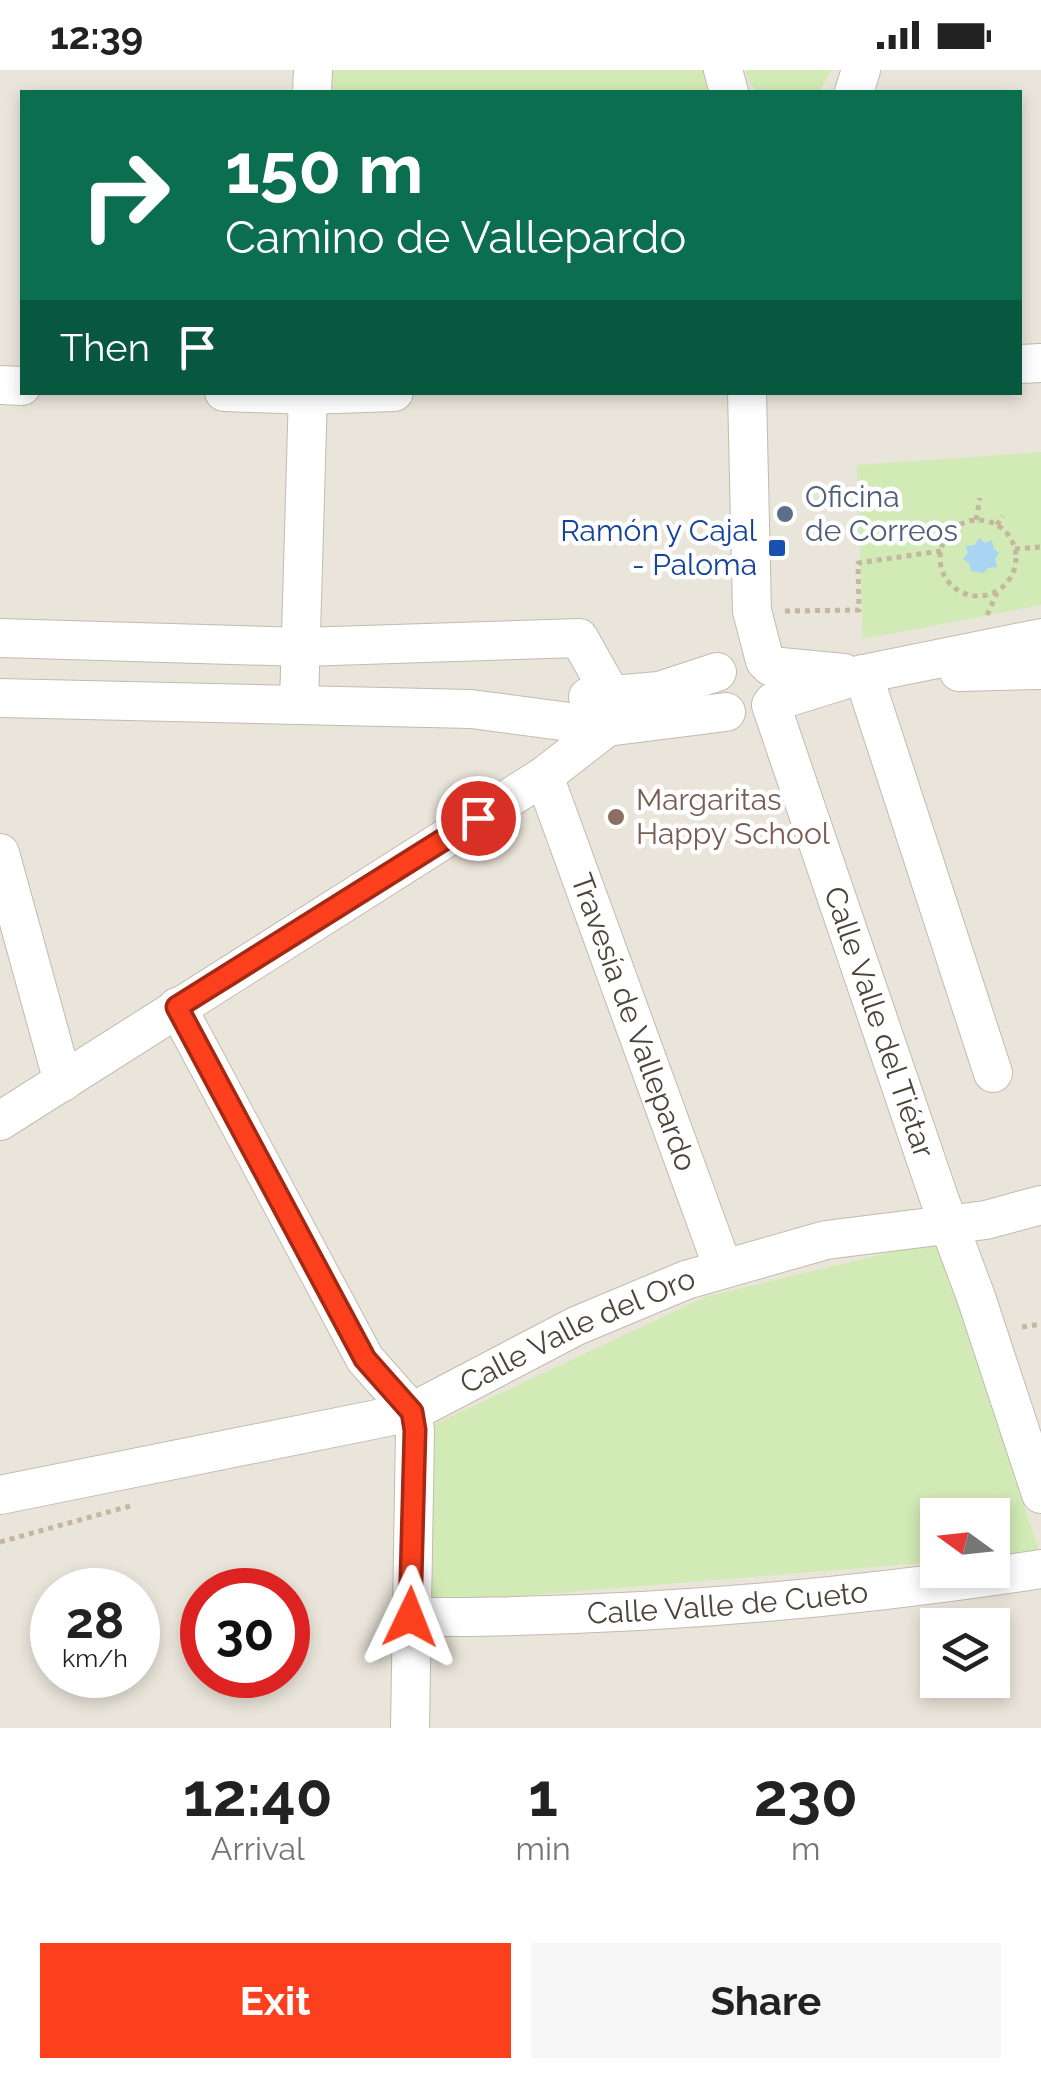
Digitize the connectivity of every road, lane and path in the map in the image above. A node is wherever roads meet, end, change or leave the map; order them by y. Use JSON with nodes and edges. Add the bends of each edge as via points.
{"nodes":[{"id":1,"x":308,"y":395,"type":"edge"},
{"id":2,"x":748,"y":395,"type":"edge"},
{"id":3,"x":980,"y":498,"type":"dead end"},
{"id":4,"x":1003,"y":516,"type":"dead end"},
{"id":5,"x":976,"y":520,"type":"junction"},
{"id":6,"x":996,"y":524,"type":"junction"},
{"id":7,"x":1041,"y":547,"type":"edge"},
{"id":8,"x":1015,"y":548,"type":"junction"},
{"id":9,"x":941,"y":551,"type":"junction"},
{"id":10,"x":752,"y":612,"type":"junction"},
{"id":11,"x":0,"y":638,"type":"edge"},
{"id":12,"x":1041,"y":638,"type":"edge"},
{"id":13,"x":302,"y":647,"type":"junction"},
{"id":14,"x":1041,"y":670,"type":"edge"},
{"id":15,"x":862,"y":674,"type":"junction"},
{"id":16,"x":756,"y":677,"type":"junction"},
{"id":17,"x":0,"y":698,"type":"edge"},
{"id":18,"x":300,"y":704,"type":"junction"},
{"id":19,"x":609,"y":711,"type":"junction"},
{"id":20,"x":544,"y":776,"type":"junction"},
{"id":21,"x":0,"y":853,"type":"edge"},
{"id":22,"x":177,"y":1007,"type":"junction"},
{"id":23,"x":993,"y":1073,"type":"dead end"},
{"id":24,"x":63,"y":1082,"type":"junction"},
{"id":25,"x":0,"y":1121,"type":"edge"},
{"id":26,"x":1041,"y":1205,"type":"edge"},
{"id":27,"x":949,"y":1224,"type":"junction"},
{"id":28,"x":723,"y":1268,"type":"junction"},
{"id":29,"x":412,"y":1412,"type":"junction"},
{"id":30,"x":1041,"y":1494,"type":"edge"},
{"id":31,"x":0,"y":1495,"type":"edge"},
{"id":32,"x":1041,"y":1568,"type":"edge"},
{"id":33,"x":410,"y":1617,"type":"junction"},
{"id":34,"x":410,"y":1728,"type":"edge"}],
"edges":[{"from":1,"to":13,"type":"street"},
{"from":2,"to":10,"type":"street","name":"Calle Valle del Tiétar"},
{"from":3,"to":5,"type":"path"},
{"from":4,"to":6,"type":"path"},
{"from":5,"to":6,"type":"path"},
{"from":5,"to":9,"type":"path","via":[[953,529]]},
{"from":6,"to":8,"type":"path"},
{"from":7,"to":8,"type":"path"},
{"from":8,"to":9,"type":"path","via":[[1008,582],[974,596],[952,586]]},
{"from":9,"to":10,"type":"path","via":[[858,563],[860,610]]},
{"from":10,"to":16,"type":"street","name":"Calle Valle del Tiétar"},
{"from":11,"to":13,"type":"street"},
{"from":12,"to":15,"type":"street"},
{"from":13,"to":18,"type":"street"},
{"from":13,"to":19,"type":"street","via":[[579,638]]},
{"from":14,"to":15,"type":"street"},
{"from":15,"to":16,"type":"street"},
{"from":15,"to":23,"type":"street"},
{"from":16,"to":19,"type":"street","via":[[660,691]]},
{"from":16,"to":19,"type":"street","via":[[764,712],[746,718]]},
{"from":16,"to":27,"type":"street","name":"Calle Valle del Tiétar"},
{"from":17,"to":18,"type":"street"},
{"from":18,"to":19,"type":"street"},
{"from":19,"to":20,"type":"street"},
{"from":20,"to":22,"type":"street"},
{"from":20,"to":28,"type":"street","name":"Travesía de Vallepardo"},
{"from":21,"to":24,"type":"street"},
{"from":22,"to":24,"type":"street"},
{"from":22,"to":29,"type":"street","via":[[365,1359]]},
{"from":24,"to":25,"type":"street"},
{"from":26,"to":27,"type":"street","name":"Calle Valle del Oro"},
{"from":27,"to":28,"type":"street","name":"Calle Valle del Oro","via":[[826,1240]]},
{"from":27,"to":30,"type":"street","name":"Calle Valle del Tiétar"},
{"from":28,"to":29,"type":"street","name":"Calle Valle del Oro","via":[[576,1326]]},
{"from":29,"to":31,"type":"street","name":"Calle Valle del Oro"},
{"from":29,"to":33,"type":"street"},
{"from":32,"to":33,"type":"street","name":"Calle Valle de Cueto","via":[[756,1604]]},
{"from":33,"to":34,"type":"street"}]}
